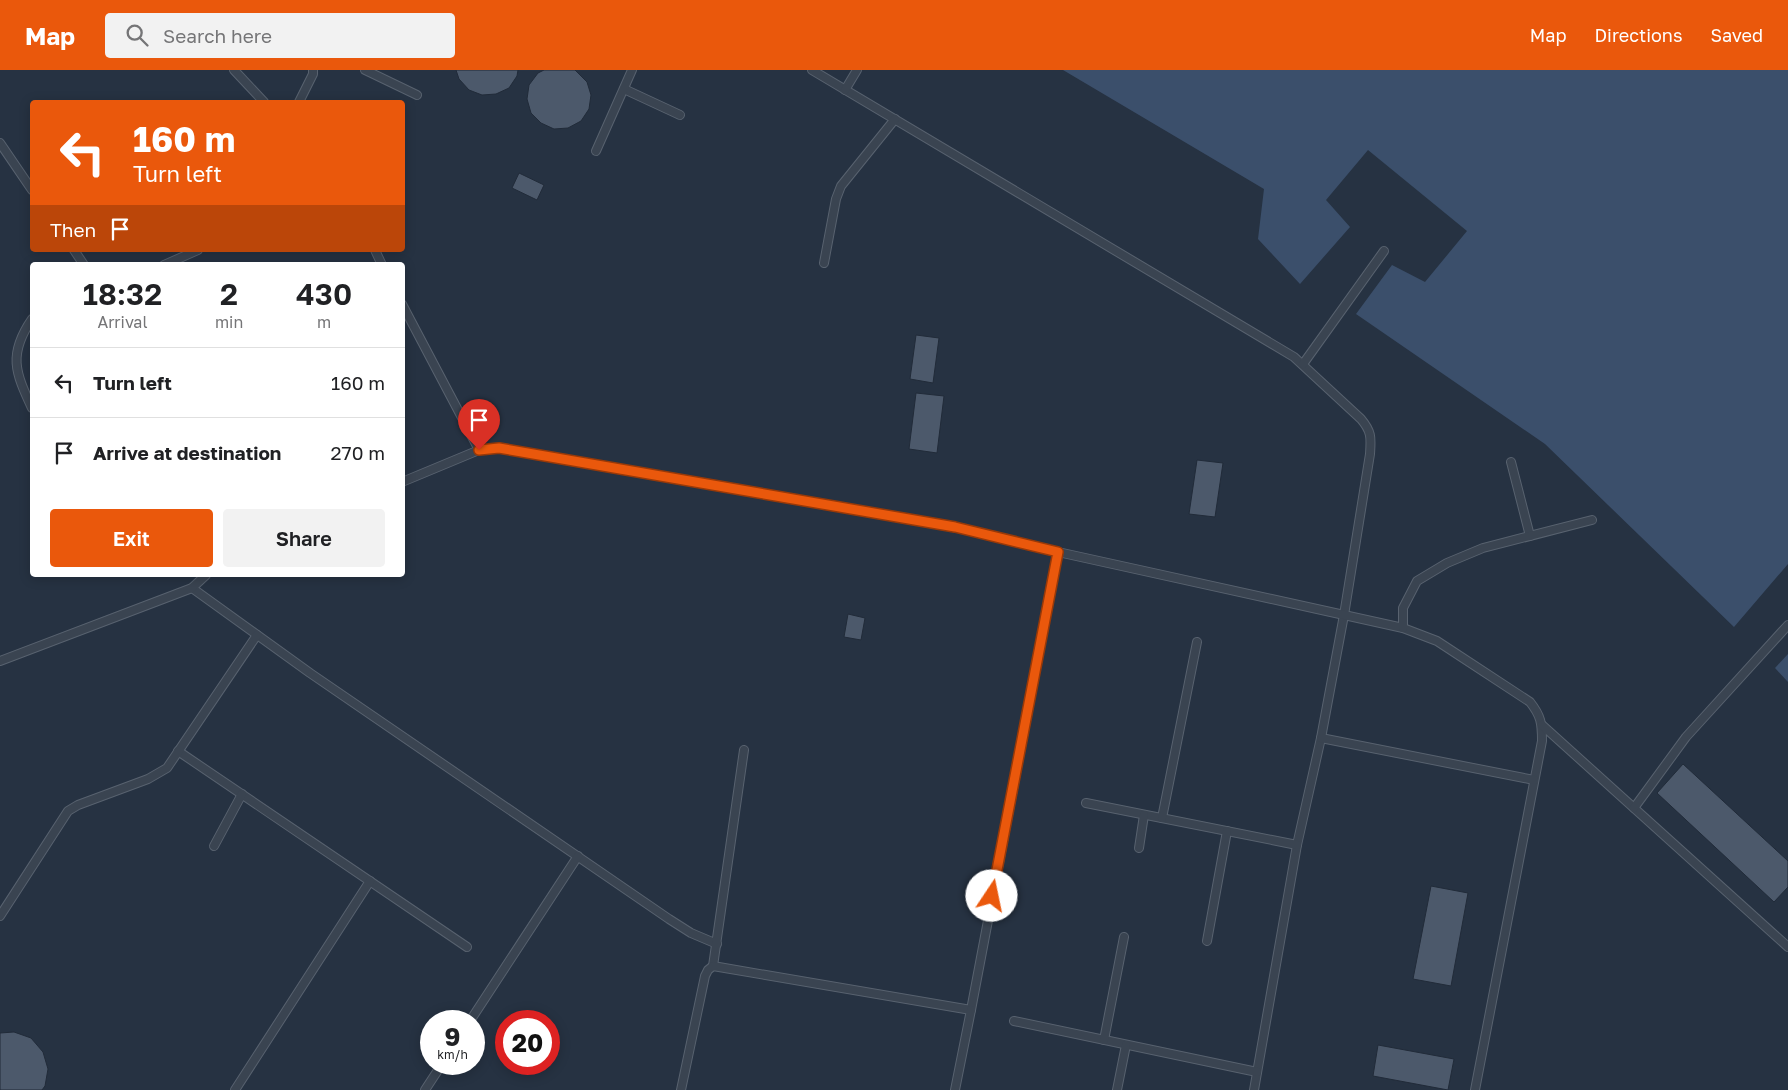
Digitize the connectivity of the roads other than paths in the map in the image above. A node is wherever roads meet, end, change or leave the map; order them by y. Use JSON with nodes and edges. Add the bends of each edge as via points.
{"nodes":[{"id":1,"x":234,"y":70,"type":"edge"},
{"id":2,"x":313,"y":70,"type":"edge"},
{"id":3,"x":365,"y":70,"type":"edge"},
{"id":4,"x":632,"y":70,"type":"edge"},
{"id":5,"x":812,"y":70,"type":"edge"},
{"id":6,"x":857,"y":70,"type":"edge"},
{"id":7,"x":624,"y":89,"type":"junction"},
{"id":8,"x":845,"y":90,"type":"junction"},
{"id":9,"x":417,"y":95,"type":"dead end"},
{"id":10,"x":262,"y":100,"type":"edge"},
{"id":11,"x":300,"y":100,"type":"edge"},
{"id":12,"x":680,"y":115,"type":"dead end"},
{"id":13,"x":895,"y":120,"type":"junction"},
{"id":14,"x":0,"y":143,"type":"edge"},
{"id":15,"x":596,"y":151,"type":"dead end"},
{"id":16,"x":30,"y":187,"type":"edge"},
{"id":17,"x":1384,"y":251,"type":"dead end"},
{"id":18,"x":193,"y":252,"type":"edge"},
{"id":19,"x":171,"y":262,"type":"edge"},
{"id":20,"x":824,"y":263,"type":"dead end"},
{"id":21,"x":406,"y":317,"type":"edge"},
{"id":22,"x":30,"y":322,"type":"edge"},
{"id":23,"x":1303,"y":364,"type":"junction"},
{"id":24,"x":30,"y":404,"type":"edge"},
{"id":25,"x":479,"y":450,"type":"junction"},
{"id":26,"x":1511,"y":462,"type":"dead end"},
{"id":27,"x":405,"y":481,"type":"edge"},
{"id":28,"x":1592,"y":520,"type":"dead end"},
{"id":29,"x":1530,"y":536,"type":"junction"},
{"id":30,"x":1058,"y":552,"type":"junction"},
{"id":31,"x":204,"y":577,"type":"edge"},
{"id":32,"x":192,"y":588,"type":"junction"},
{"id":33,"x":1344,"y":615,"type":"junction"},
{"id":34,"x":1788,"y":625,"type":"edge"},
{"id":35,"x":1403,"y":628,"type":"junction"},
{"id":36,"x":257,"y":635,"type":"junction"},
{"id":37,"x":1197,"y":642,"type":"dead end"},
{"id":38,"x":0,"y":662,"type":"edge"},
{"id":39,"x":1542,"y":725,"type":"junction"},
{"id":40,"x":1321,"y":738,"type":"junction"},
{"id":41,"x":744,"y":750,"type":"dead end"},
{"id":42,"x":178,"y":751,"type":"junction"},
{"id":43,"x":1534,"y":780,"type":"junction"},
{"id":44,"x":242,"y":794,"type":"junction"},
{"id":45,"x":1086,"y":803,"type":"dead end"},
{"id":46,"x":1634,"y":808,"type":"junction"},
{"id":47,"x":1144,"y":814,"type":"junction"},
{"id":48,"x":1162,"y":818,"type":"junction"},
{"id":49,"x":1227,"y":831,"type":"junction"},
{"id":50,"x":1297,"y":845,"type":"junction"},
{"id":51,"x":214,"y":846,"type":"dead end"},
{"id":52,"x":1138,"y":848,"type":"dead end"},
{"id":53,"x":578,"y":856,"type":"junction"},
{"id":54,"x":370,"y":880,"type":"junction"},
{"id":55,"x":0,"y":916,"type":"edge"},
{"id":56,"x":1124,"y":937,"type":"dead end"},
{"id":57,"x":1207,"y":941,"type":"dead end"},
{"id":58,"x":716,"y":944,"type":"junction"},
{"id":59,"x":466,"y":947,"type":"dead end"},
{"id":60,"x":1788,"y":947,"type":"edge"},
{"id":61,"x":713,"y":966,"type":"junction"},
{"id":62,"x":477,"y":1010,"type":"edge"},
{"id":63,"x":971,"y":1010,"type":"junction"},
{"id":64,"x":1014,"y":1021,"type":"dead end"},
{"id":65,"x":1104,"y":1040,"type":"junction"},
{"id":66,"x":1126,"y":1045,"type":"junction"},
{"id":67,"x":1258,"y":1072,"type":"junction"},
{"id":68,"x":435,"y":1075,"type":"edge"},
{"id":69,"x":235,"y":1090,"type":"edge"},
{"id":70,"x":425,"y":1090,"type":"edge"},
{"id":71,"x":681,"y":1090,"type":"edge"},
{"id":72,"x":955,"y":1090,"type":"edge"},
{"id":73,"x":1117,"y":1090,"type":"edge"},
{"id":74,"x":1254,"y":1090,"type":"edge"},
{"id":75,"x":1475,"y":1090,"type":"edge"}],
"edges":[{"from":1,"to":10,"type":"lane"},
{"from":2,"to":11,"type":"lane"},
{"from":3,"to":9,"type":"lane"},
{"from":4,"to":7,"type":"lane"},
{"from":5,"to":8,"type":"lane"},
{"from":6,"to":8,"type":"lane"},
{"from":7,"to":12,"type":"lane"},
{"from":7,"to":15,"type":"lane"},
{"from":8,"to":13,"type":"lane"},
{"from":13,"to":20,"type":"lane","via":[[841,186]]},
{"from":13,"to":23,"type":"lane"},
{"from":14,"to":16,"type":"lane"},
{"from":17,"to":23,"type":"lane"},
{"from":18,"to":19,"type":"lane"},
{"from":21,"to":25,"type":"lane"},
{"from":22,"to":24,"type":"lane","via":[[20,339],[16,361],[19,381]]},
{"from":23,"to":33,"type":"lane","via":[[1361,419],[1369,428],[1371,438]]},
{"from":25,"to":27,"type":"lane"},
{"from":25,"to":30,"type":"lane","via":[[499,448],[945,525]]},
{"from":26,"to":29,"type":"lane"},
{"from":28,"to":29,"type":"lane"},
{"from":29,"to":35,"type":"lane","via":[[1483,548],[1417,581],[1403,608]]},
{"from":30,"to":33,"type":"lane"},
{"from":30,"to":63,"type":"lane"},
{"from":31,"to":32,"type":"lane"},
{"from":32,"to":36,"type":"lane"},
{"from":32,"to":38,"type":"lane"},
{"from":33,"to":35,"type":"lane"},
{"from":33,"to":40,"type":"lane"},
{"from":34,"to":46,"type":"lane","via":[[1686,737]]},
{"from":35,"to":39,"type":"lane","via":[[1437,641],[1511,688],[1530,702]]},
{"from":36,"to":42,"type":"lane"},
{"from":36,"to":53,"type":"lane"},
{"from":37,"to":48,"type":"lane"},
{"from":39,"to":43,"type":"lane"},
{"from":39,"to":46,"type":"lane"},
{"from":40,"to":43,"type":"lane"},
{"from":40,"to":50,"type":"lane"},
{"from":41,"to":58,"type":"lane"},
{"from":42,"to":44,"type":"lane"},
{"from":42,"to":55,"type":"lane","via":[[167,768],[148,779],[68,811]]},
{"from":43,"to":75,"type":"lane"},
{"from":44,"to":51,"type":"lane"},
{"from":44,"to":54,"type":"lane"},
{"from":45,"to":47,"type":"lane"},
{"from":46,"to":60,"type":"lane"},
{"from":47,"to":48,"type":"lane"},
{"from":47,"to":52,"type":"lane"},
{"from":48,"to":49,"type":"lane"},
{"from":49,"to":50,"type":"lane"},
{"from":49,"to":57,"type":"lane"},
{"from":50,"to":67,"type":"lane"},
{"from":53,"to":58,"type":"lane","via":[[691,933]]},
{"from":53,"to":62,"type":"lane"},
{"from":54,"to":59,"type":"lane"},
{"from":54,"to":69,"type":"lane"},
{"from":56,"to":65,"type":"lane"},
{"from":58,"to":61,"type":"lane"},
{"from":61,"to":63,"type":"lane"},
{"from":61,"to":71,"type":"lane","via":[[705,976]]},
{"from":63,"to":72,"type":"lane"},
{"from":64,"to":65,"type":"lane"},
{"from":65,"to":66,"type":"lane"},
{"from":66,"to":67,"type":"lane"},
{"from":66,"to":73,"type":"lane"},
{"from":67,"to":74,"type":"lane"},
{"from":68,"to":70,"type":"lane"}]}
